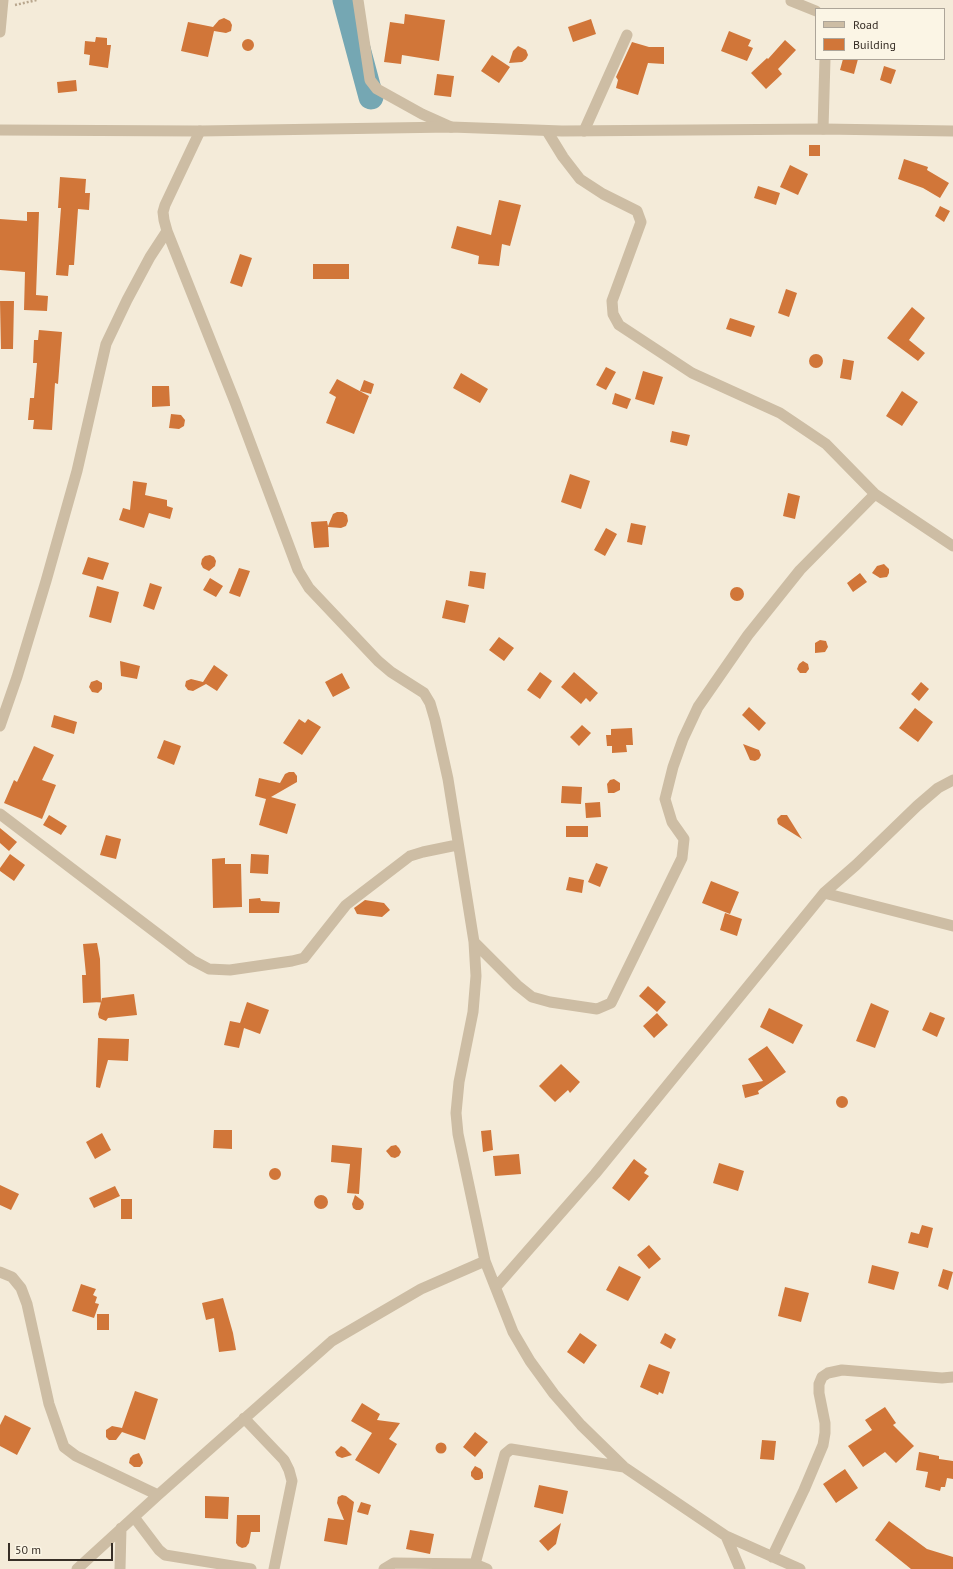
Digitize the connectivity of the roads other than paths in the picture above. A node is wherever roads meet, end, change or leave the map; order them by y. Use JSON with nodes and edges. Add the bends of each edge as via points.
{"nodes":[{"id":1,"x":358,"y":0,"type":"edge"},
{"id":2,"x":791,"y":1,"type":"edge"},
{"id":3,"x":3,"y":4,"type":"edge"},
{"id":4,"x":815,"y":11,"type":"edge"},
{"id":5,"x":0,"y":32,"type":"edge"},
{"id":6,"x":627,"y":35,"type":"dead end"},
{"id":7,"x":824,"y":60,"type":"edge"},
{"id":8,"x":451,"y":127,"type":"junction"},
{"id":9,"x":823,"y":129,"type":"junction"},
{"id":10,"x":0,"y":130,"type":"edge"},
{"id":11,"x":953,"y":130,"type":"edge"},
{"id":12,"x":200,"y":131,"type":"junction"},
{"id":13,"x":547,"y":131,"type":"junction"},
{"id":14,"x":584,"y":131,"type":"junction"},
{"id":15,"x":167,"y":231,"type":"junction"},
{"id":16,"x":875,"y":494,"type":"junction"},
{"id":17,"x":953,"y":546,"type":"edge"},
{"id":18,"x":0,"y":726,"type":"edge"},
{"id":19,"x":953,"y":780,"type":"edge"},
{"id":20,"x":0,"y":814,"type":"edge"},
{"id":21,"x":457,"y":845,"type":"junction"},
{"id":22,"x":824,"y":893,"type":"junction"},
{"id":23,"x":953,"y":926,"type":"edge"},
{"id":24,"x":474,"y":942,"type":"junction"},
{"id":25,"x":485,"y":1262,"type":"junction"},
{"id":26,"x":0,"y":1272,"type":"edge"},
{"id":27,"x":496,"y":1287,"type":"junction"},
{"id":28,"x":953,"y":1377,"type":"edge"},
{"id":29,"x":244,"y":1418,"type":"junction"},
{"id":30,"x":624,"y":1467,"type":"junction"},
{"id":31,"x":158,"y":1495,"type":"junction"},
{"id":32,"x":134,"y":1517,"type":"junction"},
{"id":33,"x":121,"y":1528,"type":"junction"},
{"id":34,"x":726,"y":1536,"type":"junction"},
{"id":35,"x":772,"y":1557,"type":"junction"},
{"id":36,"x":475,"y":1564,"type":"junction"},
{"id":37,"x":77,"y":1569,"type":"edge"},
{"id":38,"x":120,"y":1569,"type":"edge"},
{"id":39,"x":251,"y":1569,"type":"edge"},
{"id":40,"x":274,"y":1569,"type":"edge"},
{"id":41,"x":384,"y":1569,"type":"edge"},
{"id":42,"x":488,"y":1569,"type":"edge"},
{"id":43,"x":740,"y":1569,"type":"edge"},
{"id":44,"x":800,"y":1569,"type":"edge"}],
"edges":[{"from":1,"to":8,"type":"street","via":[[370,80],[377,89]]},
{"from":2,"to":4,"type":"street"},
{"from":3,"to":5,"type":"street"},
{"from":6,"to":14,"type":"street"},
{"from":7,"to":9,"type":"street"},
{"from":8,"to":12,"type":"street"},
{"from":8,"to":13,"type":"street"},
{"from":9,"to":11,"type":"street"},
{"from":9,"to":14,"type":"street"},
{"from":10,"to":12,"type":"street"},
{"from":12,"to":15,"type":"street","via":[[165,205],[163,212]]},
{"from":13,"to":14,"type":"street"},
{"from":13,"to":16,"type":"street","via":[[580,179],[637,211],[640,222],[612,301],[613,314],[619,325],[692,373],[780,413],[826,444]]},
{"from":15,"to":18,"type":"street","via":[[150,257],[106,344],[77,471],[46,581]]},
{"from":15,"to":21,"type":"street","via":[[298,570],[309,588],[378,661],[424,693],[430,703],[448,779]]},
{"from":16,"to":17,"type":"street"},
{"from":16,"to":24,"type":"street","via":[[800,570],[748,635],[698,707],[683,739],[665,799],[672,822],[684,839],[682,858],[611,1003],[597,1008],[532,997]]},
{"from":19,"to":22,"type":"street","via":[[938,788],[917,806]]},
{"from":20,"to":21,"type":"street","via":[[192,960],[209,969],[230,970],[304,958],[346,905],[410,856]]},
{"from":21,"to":24,"type":"street"},
{"from":22,"to":23,"type":"street"},
{"from":22,"to":27,"type":"street","via":[[595,1174]]},
{"from":24,"to":25,"type":"street","via":[[476,976],[473,1012],[459,1082],[456,1113],[458,1134]]},
{"from":25,"to":27,"type":"street"},
{"from":25,"to":29,"type":"street","via":[[421,1289],[332,1341]]},
{"from":26,"to":31,"type":"street","via":[[12,1277],[21,1288],[27,1304],[49,1404],[64,1447],[76,1456]]},
{"from":27,"to":30,"type":"street","via":[[513,1332],[530,1361],[581,1425]]},
{"from":28,"to":35,"type":"street","via":[[842,1370],[828,1372],[822,1377],[819,1393],[825,1423],[823,1445]]},
{"from":29,"to":31,"type":"street"},
{"from":29,"to":40,"type":"street","via":[[284,1460],[292,1481]]},
{"from":30,"to":34,"type":"street"},
{"from":30,"to":36,"type":"street","via":[[511,1449],[506,1454]]},
{"from":31,"to":32,"type":"street"},
{"from":32,"to":33,"type":"street"},
{"from":32,"to":39,"type":"street","via":[[165,1555]]},
{"from":33,"to":37,"type":"street"},
{"from":33,"to":38,"type":"street"},
{"from":34,"to":35,"type":"street"},
{"from":34,"to":43,"type":"street"},
{"from":35,"to":44,"type":"street"},
{"from":36,"to":41,"type":"street","via":[[394,1563]]},
{"from":36,"to":42,"type":"street"}]}
